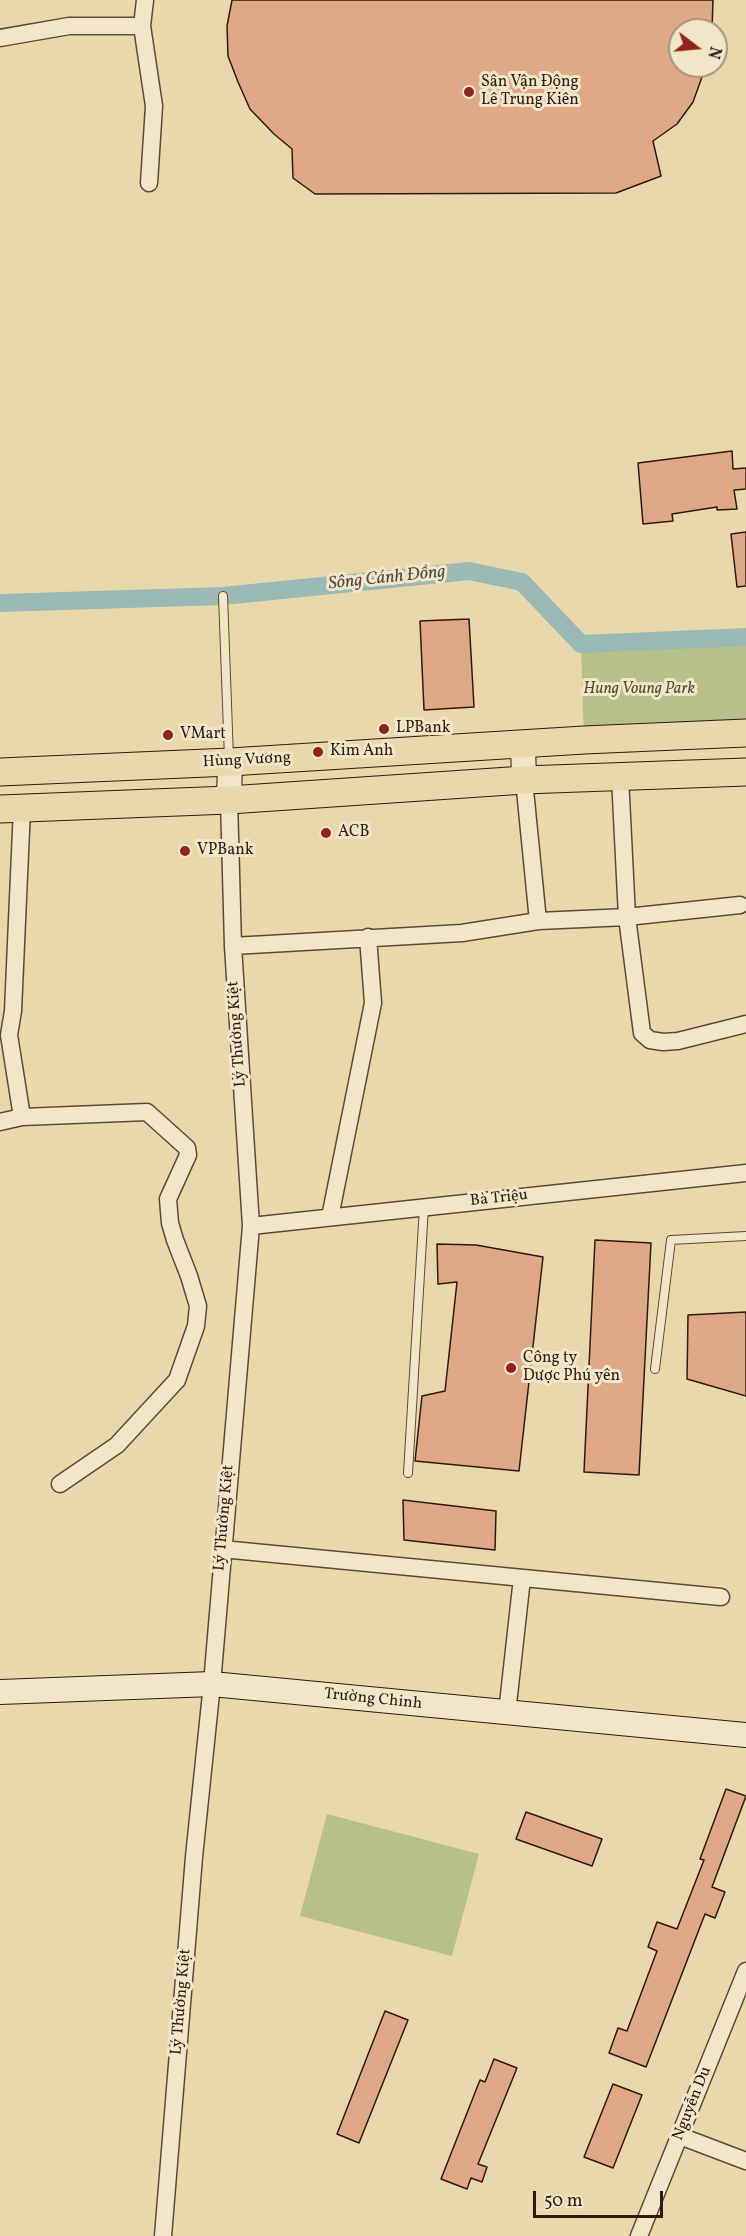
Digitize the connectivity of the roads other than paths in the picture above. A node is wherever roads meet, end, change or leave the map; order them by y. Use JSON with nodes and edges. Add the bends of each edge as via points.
{"nodes":[{"id":1,"x":145,"y":0,"type":"edge"},
{"id":2,"x":142,"y":26,"type":"junction"},
{"id":3,"x":0,"y":38,"type":"edge"},
{"id":4,"x":149,"y":183,"type":"dead end"},
{"id":5,"x":223,"y":596,"type":"dead end"},
{"id":6,"x":746,"y":733,"type":"edge"},
{"id":7,"x":523,"y":744,"type":"junction"},
{"id":8,"x":230,"y":762,"type":"junction"},
{"id":9,"x":0,"y":772,"type":"edge"},
{"id":10,"x":746,"y":772,"type":"edge"},
{"id":11,"x":620,"y":777,"type":"junction"},
{"id":12,"x":524,"y":780,"type":"junction"},
{"id":13,"x":230,"y":800,"type":"junction"},
{"id":14,"x":11,"y":809,"type":"edge"},
{"id":15,"x":740,"y":905,"type":"dead end"},
{"id":16,"x":627,"y":917,"type":"junction"},
{"id":17,"x":537,"y":921,"type":"junction"},
{"id":18,"x":368,"y":938,"type":"junction"},
{"id":19,"x":232,"y":946,"type":"junction"},
{"id":20,"x":746,"y":1024,"type":"edge"},
{"id":21,"x":22,"y":1117,"type":"junction"},
{"id":22,"x":0,"y":1122,"type":"edge"},
{"id":23,"x":746,"y":1173,"type":"edge"},
{"id":24,"x":424,"y":1207,"type":"junction"},
{"id":25,"x":330,"y":1217,"type":"junction"},
{"id":26,"x":251,"y":1226,"type":"junction"},
{"id":27,"x":746,"y":1236,"type":"edge"},
{"id":28,"x":655,"y":1369,"type":"dead end"},
{"id":29,"x":408,"y":1473,"type":"dead end"},
{"id":30,"x":60,"y":1484,"type":"dead end"},
{"id":31,"x":222,"y":1549,"type":"junction"},
{"id":32,"x":522,"y":1578,"type":"junction"},
{"id":33,"x":721,"y":1597,"type":"dead end"},
{"id":34,"x":212,"y":1684,"type":"junction"},
{"id":35,"x":0,"y":1692,"type":"edge"},
{"id":36,"x":507,"y":1713,"type":"junction"},
{"id":37,"x":746,"y":1735,"type":"edge"},
{"id":38,"x":746,"y":1971,"type":"edge"},
{"id":39,"x":680,"y":2136,"type":"junction"},
{"id":40,"x":746,"y":2161,"type":"edge"},
{"id":41,"x":163,"y":2236,"type":"edge"},
{"id":42,"x":639,"y":2236,"type":"edge"}],
"edges":[{"from":1,"to":2,"type":"street"},
{"from":2,"to":3,"type":"street","via":[[69,26]]},
{"from":2,"to":4,"type":"street","via":[[154,106]]},
{"from":5,"to":8,"type":"lane"},
{"from":6,"to":7,"type":"main road","name":"Hùng Vương"},
{"from":7,"to":8,"type":"main road","name":"Hùng Vương"},
{"from":7,"to":12,"type":"street"},
{"from":8,"to":9,"type":"main road","name":"Hùng Vương"},
{"from":8,"to":13,"type":"street"},
{"from":10,"to":11,"type":"main road"},
{"from":11,"to":12,"type":"main road"},
{"from":11,"to":16,"type":"street"},
{"from":12,"to":13,"type":"main road"},
{"from":12,"to":17,"type":"street"},
{"from":13,"to":14,"type":"main road"},
{"from":13,"to":19,"type":"street","name":"Lý Thường Kiệt"},
{"from":14,"to":21,"type":"street","via":[[13,1011],[9,1035]]},
{"from":15,"to":16,"type":"street"},
{"from":16,"to":17,"type":"street"},
{"from":16,"to":20,"type":"street","via":[[642,1033],[650,1040],[678,1041]]},
{"from":17,"to":18,"type":"street","via":[[462,933]]},
{"from":18,"to":19,"type":"street"},
{"from":18,"to":25,"type":"street","via":[[373,1004]]},
{"from":19,"to":26,"type":"street","name":"Lý Thường Kiệt"},
{"from":21,"to":22,"type":"street"},
{"from":21,"to":30,"type":"street","via":[[147,1112],[187,1148],[188,1155],[168,1199],[175,1240],[198,1306],[196,1326],[177,1380],[117,1445]]},
{"from":23,"to":24,"type":"street","name":"Bà Triệu"},
{"from":24,"to":25,"type":"street","name":"Bà Triệu"},
{"from":24,"to":29,"type":"lane"},
{"from":25,"to":26,"type":"street","name":"Bà Triệu"},
{"from":26,"to":31,"type":"street","name":"Lý Thường Kiệt"},
{"from":27,"to":28,"type":"lane","via":[[671,1240]]},
{"from":31,"to":32,"type":"street"},
{"from":31,"to":34,"type":"street","name":"Lý Thường Kiệt"},
{"from":32,"to":33,"type":"street"},
{"from":32,"to":36,"type":"street"},
{"from":34,"to":35,"type":"street","name":"Trường Chinh"},
{"from":34,"to":36,"type":"street","name":"Trường Chinh"},
{"from":34,"to":41,"type":"street","name":"Lý Thường Kiệt"},
{"from":36,"to":37,"type":"street","name":"Trường Chinh"},
{"from":38,"to":39,"type":"street","name":"Nguyễn Du"},
{"from":39,"to":40,"type":"street"},
{"from":39,"to":42,"type":"street","name":"Nguyễn Du"}]}
